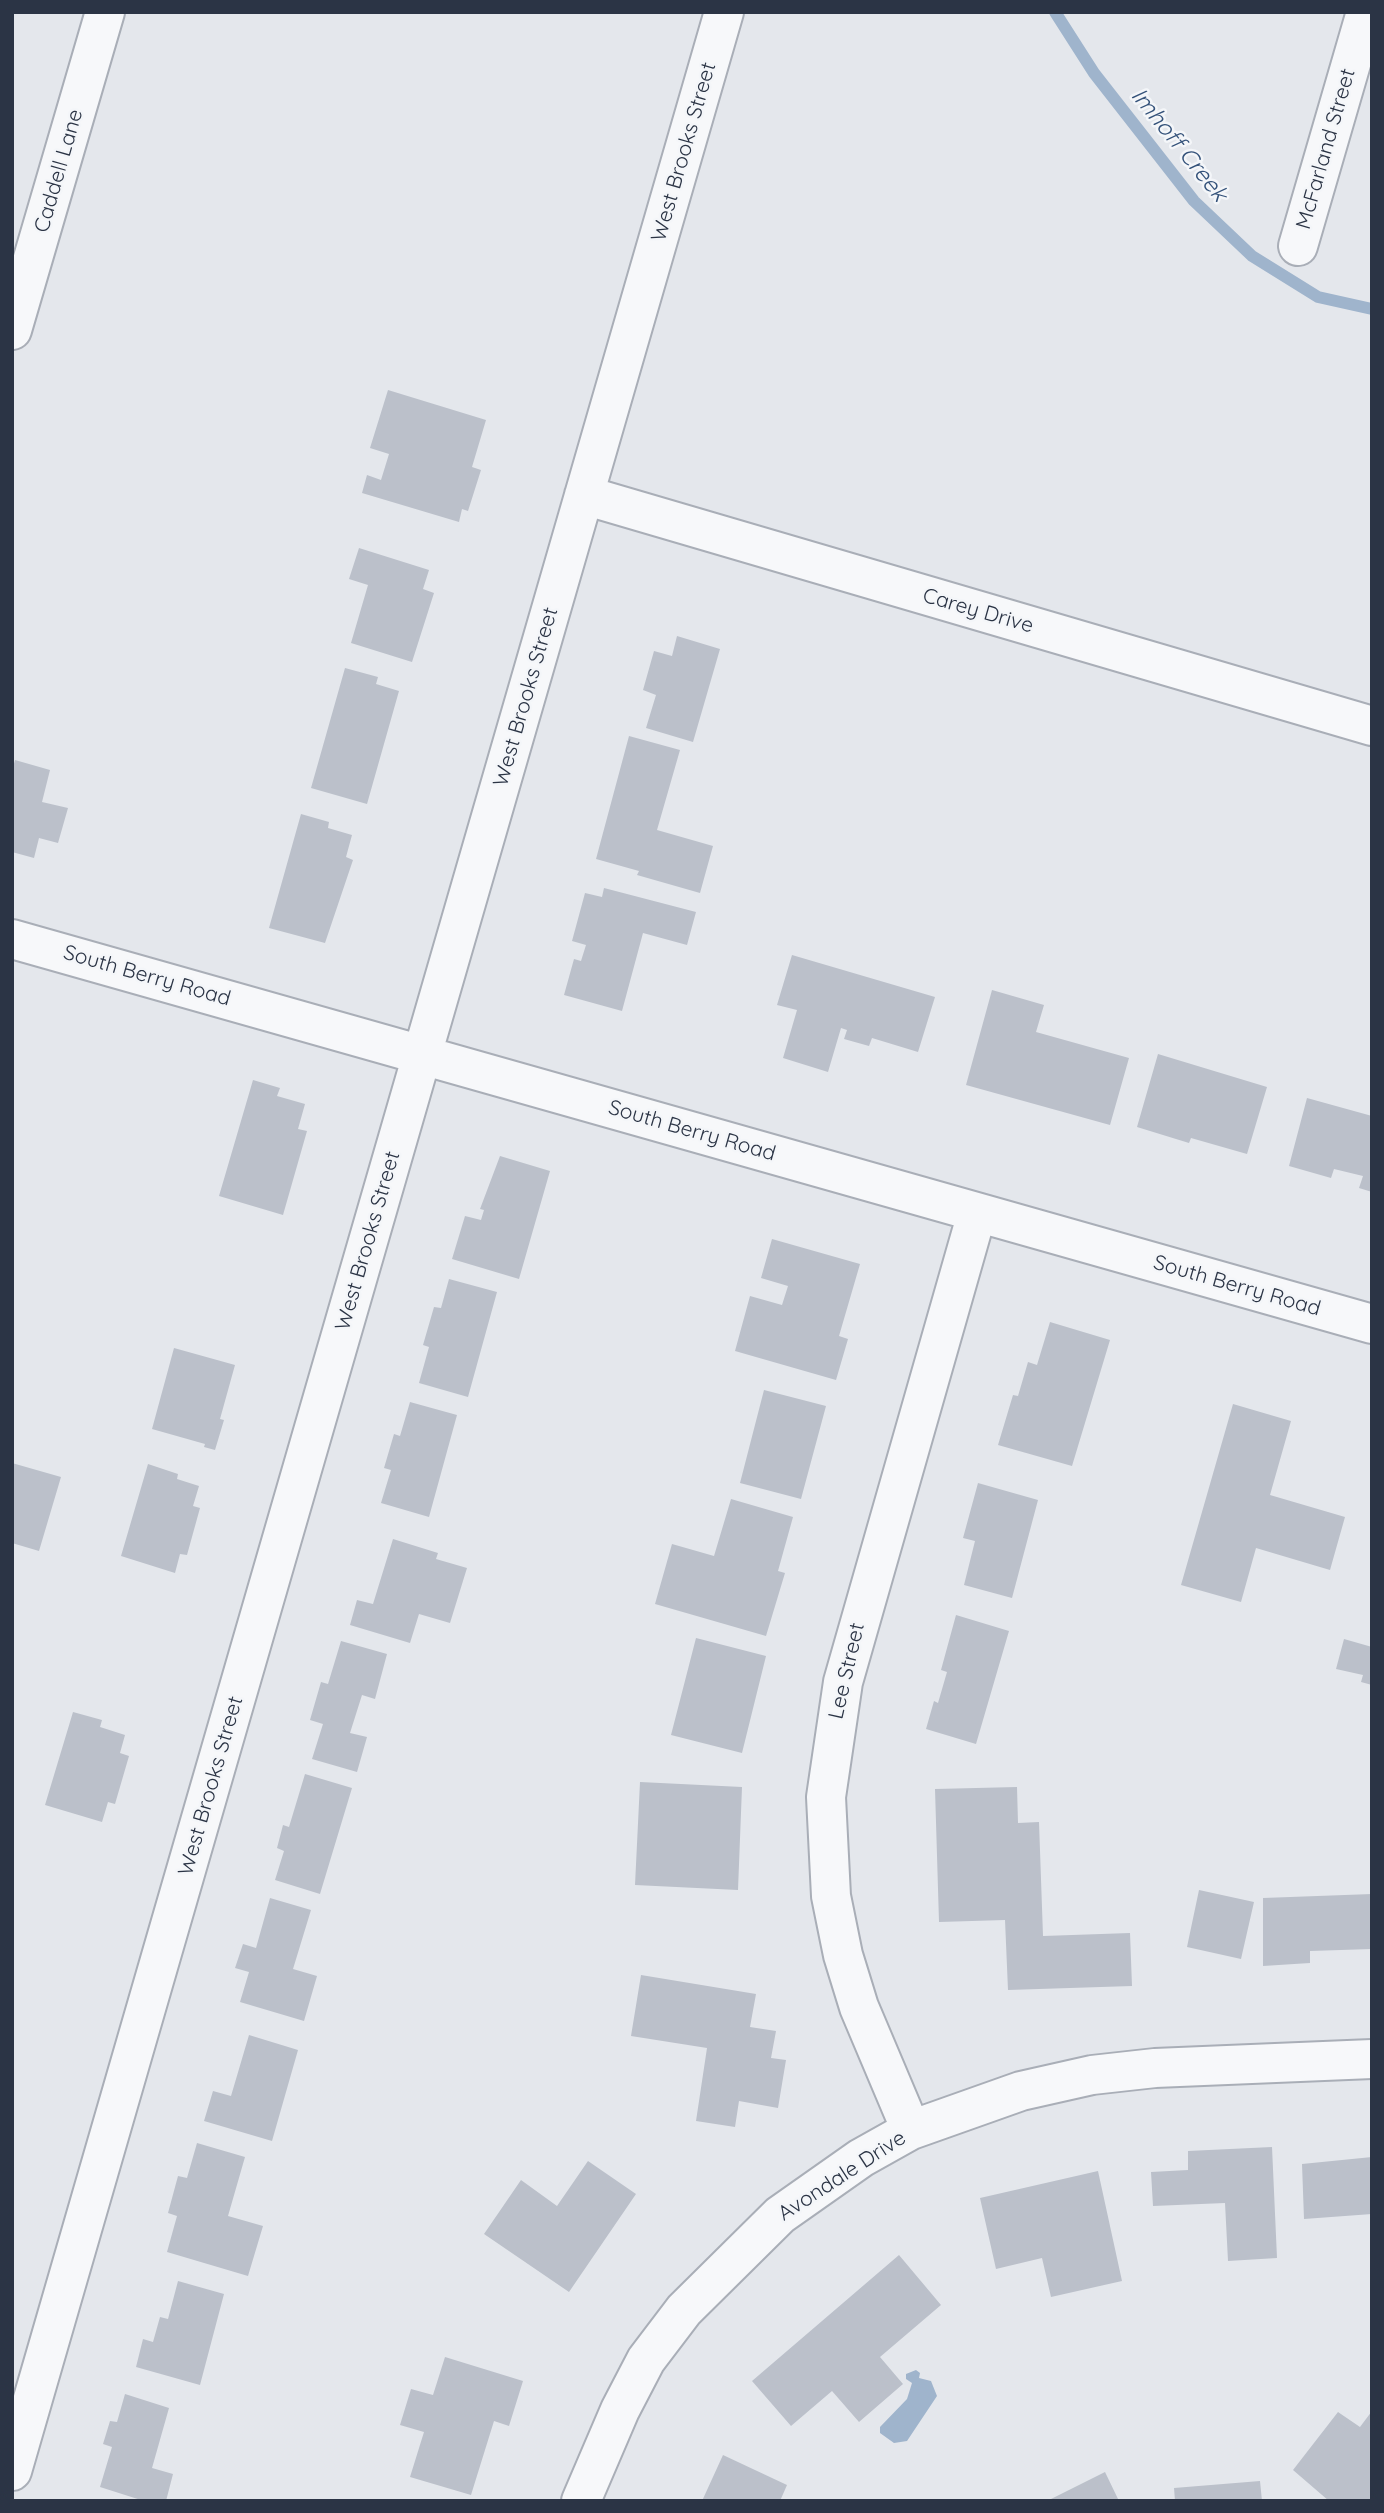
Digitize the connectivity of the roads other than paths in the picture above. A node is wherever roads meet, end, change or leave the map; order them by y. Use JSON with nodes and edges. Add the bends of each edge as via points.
{"nodes":[{"id":1,"x":105,"y":12,"type":"edge"},
{"id":2,"x":724,"y":12,"type":"edge"},
{"id":3,"x":1366,"y":12,"type":"edge"},
{"id":4,"x":1298,"y":246,"type":"dead end"},
{"id":5,"x":12,"y":330,"type":"edge"},
{"id":6,"x":584,"y":495,"type":"junction"},
{"id":7,"x":1372,"y":726,"type":"edge"},
{"id":8,"x":12,"y":939,"type":"edge"},
{"id":9,"x":423,"y":1053,"type":"junction"},
{"id":10,"x":977,"y":1213,"type":"junction"},
{"id":11,"x":1372,"y":1324,"type":"edge"},
{"id":12,"x":1372,"y":2059,"type":"edge"},
{"id":13,"x":911,"y":2130,"type":"junction"},
{"id":14,"x":12,"y":2471,"type":"edge"},
{"id":15,"x":581,"y":2501,"type":"edge"}],
"edges":[{"from":1,"to":5,"type":"street","name":"Caddell Lane"},
{"from":2,"to":6,"type":"street","name":"West Brooks Street"},
{"from":3,"to":4,"type":"street","name":"McFarland Street"},
{"from":6,"to":7,"type":"street","name":"Carey Drive"},
{"from":6,"to":9,"type":"street","name":"West Brooks Street"},
{"from":8,"to":9,"type":"street","name":"South Berry Road"},
{"from":9,"to":10,"type":"street","name":"South Berry Road"},
{"from":9,"to":14,"type":"street","name":"West Brooks Street"},
{"from":10,"to":11,"type":"street","name":"South Berry Road"},
{"from":10,"to":13,"type":"street","name":"Lee Street","via":[[843,1682],[826,1797],[831,1896],[843,1955],[859,2007]]},
{"from":12,"to":13,"type":"street","name":"Avondale Drive","via":[[1092,2075],[1021,2091]]},
{"from":13,"to":15,"type":"street","name":"Avondale Drive","via":[[861,2158],[780,2215],[684,2310],[646,2360]]}]}
